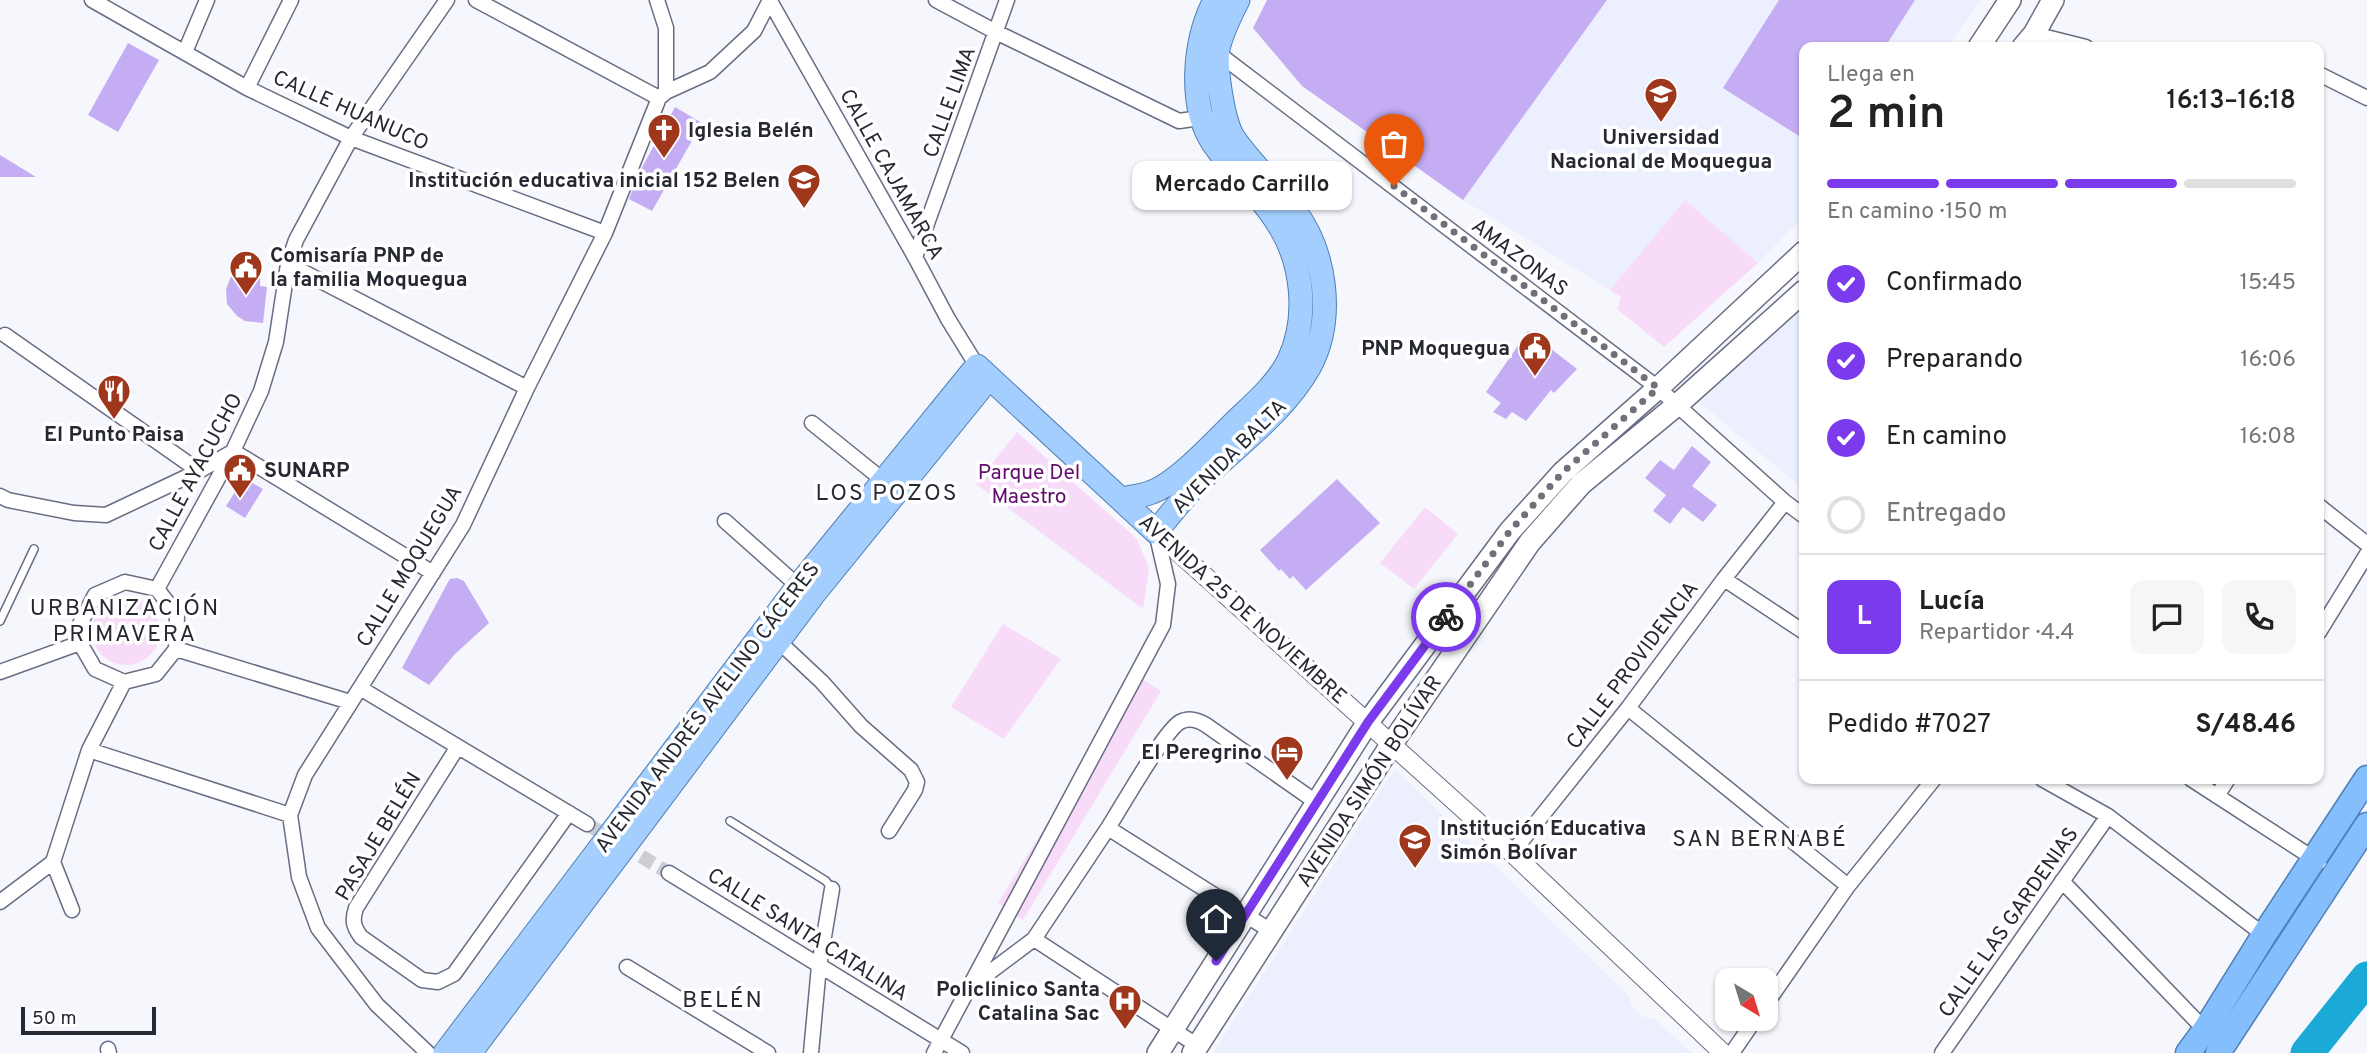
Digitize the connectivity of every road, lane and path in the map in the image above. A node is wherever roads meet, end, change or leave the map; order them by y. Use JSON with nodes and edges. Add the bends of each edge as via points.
{"nodes":[{"id":1,"x":92,"y":0,"type":"edge"},
{"id":2,"x":207,"y":0,"type":"edge"},
{"id":3,"x":291,"y":0,"type":"edge"},
{"id":4,"x":447,"y":0,"type":"edge"},
{"id":5,"x":476,"y":0,"type":"edge"},
{"id":6,"x":657,"y":0,"type":"edge"},
{"id":7,"x":936,"y":0,"type":"edge"},
{"id":8,"x":1007,"y":0,"type":"edge"},
{"id":9,"x":1215,"y":0,"type":"edge"},
{"id":10,"x":1238,"y":0,"type":"edge"},
{"id":11,"x":2010,"y":0,"type":"edge"},
{"id":12,"x":2053,"y":0,"type":"edge"},
{"id":13,"x":770,"y":1,"type":"edge"},
{"id":14,"x":996,"y":32,"type":"junction"},
{"id":15,"x":2028,"y":40,"type":"edge"},
{"id":16,"x":1982,"y":42,"type":"edge"},
{"id":17,"x":1209,"y":48,"type":"junction"},
{"id":18,"x":185,"y":52,"type":"junction"},
{"id":19,"x":2324,"y":76,"type":"edge"},
{"id":20,"x":247,"y":88,"type":"junction"},
{"id":21,"x":663,"y":95,"type":"junction"},
{"id":22,"x":2367,"y":98,"type":"edge"},
{"id":23,"x":1213,"y":116,"type":"junction"},
{"id":24,"x":351,"y":138,"type":"junction"},
{"id":25,"x":604,"y":233,"type":"junction"},
{"id":26,"x":915,"y":257,"type":"junction"},
{"id":27,"x":1799,"y":257,"type":"edge"},
{"id":28,"x":288,"y":264,"type":"junction"},
{"id":29,"x":1799,"y":295,"type":"edge"},
{"id":30,"x":5,"y":335,"type":"dead end"},
{"id":31,"x":983,"y":372,"type":"junction"},
{"id":32,"x":527,"y":387,"type":"junction"},
{"id":33,"x":1658,"y":388,"type":"junction"},
{"id":34,"x":1677,"y":405,"type":"junction"},
{"id":35,"x":812,"y":424,"type":"dead end"},
{"id":36,"x":233,"y":452,"type":"junction"},
{"id":37,"x":199,"y":471,"type":"junction"},
{"id":38,"x":884,"y":481,"type":"junction"},
{"id":39,"x":0,"y":496,"type":"edge"},
{"id":40,"x":1121,"y":499,"type":"junction"},
{"id":41,"x":1785,"y":502,"type":"junction"},
{"id":42,"x":2324,"y":510,"type":"edge"},
{"id":43,"x":1799,"y":512,"type":"edge"},
{"id":44,"x":725,"y":521,"type":"dead end"},
{"id":45,"x":1156,"y":532,"type":"junction"},
{"id":46,"x":2367,"y":544,"type":"edge"},
{"id":47,"x":34,"y":549,"type":"dead end"},
{"id":48,"x":2367,"y":554,"type":"edge"},
{"id":49,"x":433,"y":573,"type":"junction"},
{"id":50,"x":1724,"y":579,"type":"junction"},
{"id":51,"x":798,"y":586,"type":"junction"},
{"id":52,"x":157,"y":589,"type":"junction"},
{"id":53,"x":0,"y":621,"type":"edge"},
{"id":54,"x":2324,"y":624,"type":"edge"},
{"id":55,"x":1799,"y":629,"type":"edge"},
{"id":56,"x":772,"y":635,"type":"junction"},
{"id":57,"x":79,"y":643,"type":"junction"},
{"id":58,"x":176,"y":649,"type":"junction"},
{"id":59,"x":0,"y":672,"type":"edge"},
{"id":60,"x":124,"y":682,"type":"junction"},
{"id":61,"x":360,"y":688,"type":"junction"},
{"id":62,"x":350,"y":702,"type":"junction"},
{"id":63,"x":1629,"y":708,"type":"junction"},
{"id":64,"x":1368,"y":722,"type":"junction"},
{"id":65,"x":1391,"y":745,"type":"junction"},
{"id":66,"x":457,"y":748,"type":"junction"},
{"id":67,"x":89,"y":750,"type":"junction"},
{"id":68,"x":2367,"y":778,"type":"edge"},
{"id":69,"x":1930,"y":784,"type":"edge"},
{"id":70,"x":2051,"y":784,"type":"edge"},
{"id":71,"x":2199,"y":784,"type":"edge"},
{"id":72,"x":2225,"y":784,"type":"edge"},
{"id":73,"x":2217,"y":796,"type":"junction"},
{"id":74,"x":1317,"y":802,"type":"junction"},
{"id":75,"x":569,"y":813,"type":"junction"},
{"id":76,"x":290,"y":815,"type":"junction"},
{"id":77,"x":2108,"y":816,"type":"junction"},
{"id":78,"x":730,"y":821,"type":"dead end"},
{"id":79,"x":587,"y":824,"type":"tunnel mouth"},
{"id":80,"x":2367,"y":825,"type":"edge"},
{"id":81,"x":1108,"y":828,"type":"junction"},
{"id":82,"x":889,"y":831,"type":"dead end"},
{"id":83,"x":1512,"y":853,"type":"junction"},
{"id":84,"x":2315,"y":860,"type":"junction"},
{"id":85,"x":53,"y":862,"type":"junction"},
{"id":86,"x":668,"y":873,"type":"tunnel mouth"},
{"id":87,"x":2335,"y":875,"type":"junction"},
{"id":88,"x":2062,"y":881,"type":"junction"},
{"id":89,"x":1848,"y":886,"type":"junction"},
{"id":90,"x":832,"y":889,"type":"joint"},
{"id":91,"x":0,"y":902,"type":"edge"},
{"id":92,"x":72,"y":911,"type":"dead end"},
{"id":93,"x":1245,"y":915,"type":"junction"},
{"id":94,"x":1270,"y":930,"type":"junction"},
{"id":95,"x":2264,"y":935,"type":"junction"},
{"id":96,"x":1034,"y":939,"type":"junction"},
{"id":97,"x":819,"y":966,"type":"junction"},
{"id":98,"x":626,"y":967,"type":"dead end"},
{"id":99,"x":971,"y":987,"type":"junction"},
{"id":100,"x":1778,"y":987,"type":"edge"},
{"id":101,"x":1173,"y":1030,"type":"junction"},
{"id":102,"x":2205,"y":1030,"type":"junction"},
{"id":103,"x":1747,"y":1031,"type":"edge"},
{"id":104,"x":942,"y":1040,"type":"junction"},
{"id":105,"x":1196,"y":1049,"type":"edge"},
{"id":106,"x":428,"y":1053,"type":"edge"},
{"id":107,"x":445,"y":1053,"type":"edge"},
{"id":108,"x":470,"y":1053,"type":"edge"},
{"id":109,"x":768,"y":1053,"type":"edge"},
{"id":110,"x":811,"y":1053,"type":"edge"},
{"id":111,"x":934,"y":1053,"type":"edge"},
{"id":112,"x":962,"y":1053,"type":"edge"},
{"id":113,"x":1158,"y":1053,"type":"edge"},
{"id":114,"x":1723,"y":1053,"type":"edge"},
{"id":115,"x":1732,"y":1053,"type":"edge"},
{"id":116,"x":1942,"y":1053,"type":"edge"},
{"id":117,"x":2188,"y":1053,"type":"edge"},
{"id":118,"x":2218,"y":1053,"type":"edge"}],
"edges":[{"from":1,"to":18,"type":"street","name":"CALLE HUANUCO"},
{"from":2,"to":18,"type":"street"},
{"from":3,"to":20,"type":"street"},
{"from":4,"to":24,"type":"street","name":"CALLE AYACUCHO"},
{"from":5,"to":21,"type":"street"},
{"from":6,"to":21,"type":"street","via":[[666,28]]},
{"from":7,"to":14,"type":"street"},
{"from":8,"to":14,"type":"street","name":"CALLE LIMA"},
{"from":9,"to":17,"type":"main road","name":"AVENIDA BALTA","via":[[1207,16]]},
{"from":10,"to":17,"type":"main road","name":"AVENIDA BALTA"},
{"from":11,"to":16,"type":"main road"},
{"from":12,"to":15,"type":"main road"},
{"from":13,"to":21,"type":"street","via":[[754,31],[710,72]]},
{"from":13,"to":26,"type":"street","name":"CALLE CAJAMARCA"},
{"from":14,"to":23,"type":"street","via":[[1179,121]]},
{"from":14,"to":26,"type":"street","name":"CALLE LIMA"},
{"from":17,"to":23,"type":"main road","name":"AVENIDA BALTA","via":[[1195,73]]},
{"from":17,"to":33,"type":"street","name":"AMAZONAS"},
{"from":18,"to":20,"type":"street","name":"CALLE HUANUCO"},
{"from":19,"to":22,"type":"street"},
{"from":20,"to":24,"type":"street","name":"CALLE HUANUCO"},
{"from":21,"to":25,"type":"street","name":"CALLE MOQUEGUA"},
{"from":23,"to":40,"type":"main road","name":"AVENIDA BALTA","via":[[1213,142],[1277,221],[1294,254],[1301,293],[1298,328],[1289,360],[1266,392],[1180,474],[1154,492]]},
{"from":23,"to":45,"type":"main road","name":"AVENIDA BALTA","via":[[1296,212],[1317,250],[1325,294],[1321,331],[1311,365],[1283,404],[1195,487]]},
{"from":24,"to":25,"type":"street","name":"CALLE HUANUCO"},
{"from":24,"to":28,"type":"street","name":"CALLE AYACUCHO","via":[[296,240]]},
{"from":25,"to":32,"type":"street","name":"CALLE MOQUEGUA"},
{"from":26,"to":31,"type":"street","name":"CALLE CAJAMARCA"},
{"from":27,"to":33,"type":"main road","name":"AVENIDA SIMÓN BOLÍVAR"},
{"from":28,"to":32,"type":"street"},
{"from":28,"to":36,"type":"street","name":"CALLE AYACUCHO","via":[[276,342],[261,391]]},
{"from":29,"to":34,"type":"main road","name":"AVENIDA SIMÓN BOLÍVAR"},
{"from":30,"to":37,"type":"street"},
{"from":31,"to":38,"type":"main road","name":"AVENIDA ANDRÉS AVELINO CÁCERES"},
{"from":31,"to":40,"type":"main road","name":"AVENIDA 25 DE NOVIEMBRE"},
{"from":31,"to":56,"type":"main road","name":"AVENIDA ANDRÉS AVELINO CÁCERES","via":[[814,595]]},
{"from":32,"to":49,"type":"street","name":"CALLE MOQUEGUA","via":[[463,525]]},
{"from":33,"to":34,"type":"street","name":"AMAZONAS"},
{"from":33,"to":64,"type":"main road","name":"AVENIDA SIMÓN BOLÍVAR","via":[[1563,472],[1510,531]]},
{"from":34,"to":41,"type":"street","name":"AMAZONAS"},
{"from":34,"to":65,"type":"main road","name":"AVENIDA SIMÓN BOLÍVAR","via":[[1581,484],[1530,542]]},
{"from":35,"to":38,"type":"street"},
{"from":36,"to":37,"type":"street"},
{"from":36,"to":49,"type":"street"},
{"from":36,"to":52,"type":"street","name":"CALLE AYACUCHO"},
{"from":37,"to":39,"type":"street","via":[[106,515],[75,513]]},
{"from":38,"to":51,"type":"main road","name":"AVENIDA ANDRÉS AVELINO CÁCERES"},
{"from":40,"to":45,"type":"main road","name":"AVENIDA 25 DE NOVIEMBRE"},
{"from":41,"to":43,"type":"street","name":"AMAZONAS"},
{"from":41,"to":50,"type":"street","name":"CALLE PROVIDENCIA"},
{"from":42,"to":46,"type":"street"},
{"from":44,"to":51,"type":"street"},
{"from":45,"to":64,"type":"street","name":"AVENIDA 25 DE NOVIEMBRE"},
{"from":45,"to":99,"type":"street","via":[[1168,584],[1163,625]]},
{"from":47,"to":53,"type":"lane"},
{"from":48,"to":54,"type":"street"},
{"from":49,"to":61,"type":"street","name":"CALLE MOQUEGUA"},
{"from":50,"to":55,"type":"street"},
{"from":50,"to":63,"type":"street","name":"CALLE PROVIDENCIA"},
{"from":51,"to":56,"type":"main road","name":"AVENIDA ANDRÉS AVELINO CÁCERES"},
{"from":52,"to":57,"type":"street","via":[[125,582],[95,595],[80,624]]},
{"from":52,"to":58,"type":"street","via":[[177,615]]},
{"from":56,"to":82,"type":"street","via":[[911,770],[917,782],[915,790]]},
{"from":56,"to":107,"type":"main road","name":"AVENIDA ANDRÉS AVELINO CÁCERES"},
{"from":56,"to":108,"type":"main road","name":"AVENIDA ANDRÉS AVELINO CÁCERES"},
{"from":57,"to":59,"type":"street"},
{"from":57,"to":60,"type":"street","via":[[95,669]]},
{"from":58,"to":60,"type":"street","via":[[156,674]]},
{"from":58,"to":62,"type":"street"},
{"from":60,"to":67,"type":"street"},
{"from":61,"to":62,"type":"street","name":"CALLE MOQUEGUA"},
{"from":61,"to":66,"type":"street"},
{"from":62,"to":76,"type":"street","name":"CALLE MOQUEGUA","via":[[305,775]]},
{"from":63,"to":83,"type":"street","name":"CALLE PROVIDENCIA"},
{"from":63,"to":89,"type":"street"},
{"from":64,"to":65,"type":"street","name":"AVENIDA 25 DE NOVIEMBRE"},
{"from":64,"to":74,"type":"main road","name":"AVENIDA SIMÓN BOLÍVAR"},
{"from":65,"to":83,"type":"street","name":"AVENIDA 25 DE NOVIEMBRE"},
{"from":65,"to":94,"type":"main road","name":"AVENIDA SIMÓN BOLÍVAR"},
{"from":66,"to":75,"type":"street"},
{"from":66,"to":75,"type":"street","name":"PASAJE BELÉN","via":[[353,919],[361,937],[422,980],[438,982],[454,974]]},
{"from":67,"to":76,"type":"street"},
{"from":67,"to":85,"type":"street"},
{"from":68,"to":84,"type":"highway"},
{"from":69,"to":89,"type":"street"},
{"from":70,"to":77,"type":"street"},
{"from":71,"to":73,"type":"street"},
{"from":72,"to":73,"type":"street"},
{"from":73,"to":84,"type":"street"},
{"from":74,"to":81,"type":"street","via":[[1206,725],[1187,720],[1178,723],[1155,753]]},
{"from":74,"to":93,"type":"main road","name":"AVENIDA SIMÓN BOLÍVAR"},
{"from":75,"to":79,"type":"street"},
{"from":76,"to":106,"type":"street","name":"CALLE MOQUEGUA","via":[[299,877],[318,928],[377,1005]]},
{"from":77,"to":88,"type":"street","name":"CALLE LAS GARDENIAS"},
{"from":77,"to":95,"type":"street"},
{"from":78,"to":90,"type":"lane"},
{"from":80,"to":87,"type":"highway"},
{"from":81,"to":93,"type":"street"},
{"from":81,"to":96,"type":"street"},
{"from":83,"to":114,"type":"street","name":"AVENIDA 25 DE NOVIEMBRE"},
{"from":84,"to":87,"type":"street"},
{"from":84,"to":95,"type":"highway"},
{"from":85,"to":91,"type":"street"},
{"from":85,"to":92,"type":"street"},
{"from":86,"to":97,"type":"street","name":"CALLE SANTA CATALINA"},
{"from":87,"to":118,"type":"highway"},
{"from":88,"to":102,"type":"street"},
{"from":88,"to":116,"type":"street","name":"CALLE LAS GARDENIAS"},
{"from":89,"to":100,"type":"street"},
{"from":90,"to":97,"type":"street"},
{"from":93,"to":94,"type":"street"},
{"from":93,"to":101,"type":"main road","name":"AVENIDA SIMÓN BOLÍVAR"},
{"from":94,"to":105,"type":"main road","name":"AVENIDA SIMÓN BOLÍVAR"},
{"from":95,"to":102,"type":"highway"},
{"from":96,"to":99,"type":"street"},
{"from":96,"to":101,"type":"street"},
{"from":97,"to":104,"type":"street","name":"CALLE SANTA CATALINA"},
{"from":97,"to":110,"type":"street"},
{"from":98,"to":109,"type":"street"},
{"from":99,"to":104,"type":"street"},
{"from":101,"to":105,"type":"street"},
{"from":101,"to":113,"type":"main road","name":"AVENIDA SIMÓN BOLÍVAR"},
{"from":102,"to":117,"type":"highway"},
{"from":103,"to":115,"type":"street"},
{"from":104,"to":111,"type":"street"},
{"from":104,"to":112,"type":"street","name":"CALLE SANTA CATALINA"}]}
